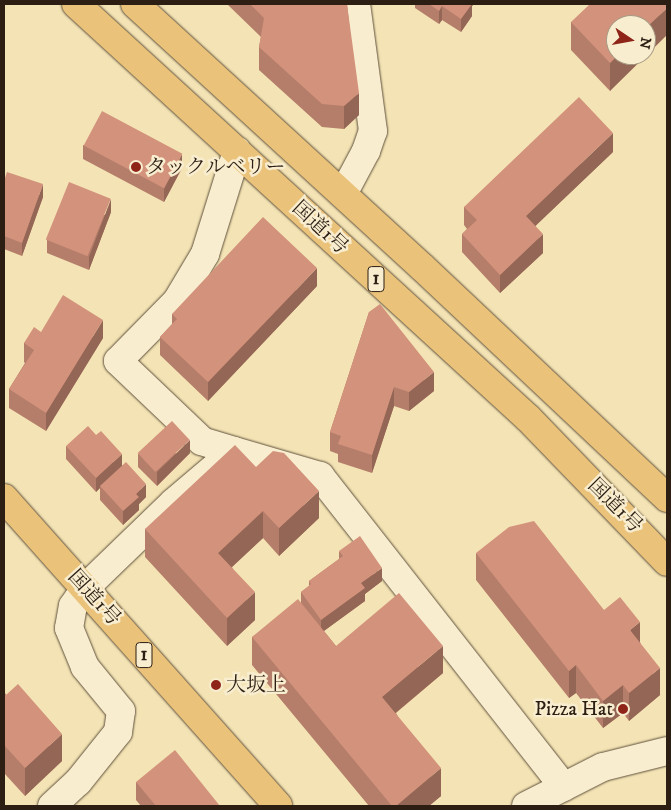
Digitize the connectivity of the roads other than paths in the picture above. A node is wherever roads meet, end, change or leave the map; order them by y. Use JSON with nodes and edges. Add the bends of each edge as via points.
{"nodes":[{"id":1,"x":76,"y":4,"type":"edge"},
{"id":2,"x":135,"y":4,"type":"edge"},
{"id":3,"x":356,"y":4,"type":"edge"},
{"id":4,"x":237,"y":151,"type":"junction"},
{"id":5,"x":343,"y":194,"type":"junction"},
{"id":6,"x":234,"y":451,"type":"junction"},
{"id":7,"x":667,"y":498,"type":"edge"},
{"id":8,"x":5,"y":499,"type":"edge"},
{"id":9,"x":667,"y":562,"type":"edge"},
{"id":10,"x":85,"y":588,"type":"junction"},
{"id":11,"x":667,"y":751,"type":"edge"},
{"id":12,"x":564,"y":787,"type":"junction"},
{"id":13,"x":52,"y":806,"type":"edge"},
{"id":14,"x":278,"y":806,"type":"edge"},
{"id":15,"x":526,"y":806,"type":"edge"}],
"edges":[{"from":1,"to":4,"type":"highway","name":"国道1号","number":"1"},
{"from":2,"to":5,"type":"highway","name":"国道1号","number":"1"},
{"from":3,"to":5,"type":"street","via":[[373,130],[366,151]]},
{"from":4,"to":6,"type":"street","via":[[205,254],[177,301],[118,361],[202,441]]},
{"from":4,"to":9,"type":"highway","name":"国道1号","number":"1","via":[[528,418]]},
{"from":5,"to":7,"type":"highway","name":"国道1号","number":"1"},
{"from":6,"to":10,"type":"street","via":[[173,503]]},
{"from":6,"to":12,"type":"street","via":[[320,476]]},
{"from":8,"to":10,"type":"highway","name":"国道1号","number":"1"},
{"from":10,"to":13,"type":"street","via":[[74,606],[69,628],[84,667],[121,711],[118,732],[78,782]]},
{"from":10,"to":14,"type":"highway","name":"国道1号","number":"1"},
{"from":11,"to":12,"type":"street","via":[[604,767]]},
{"from":12,"to":15,"type":"street"}]}
